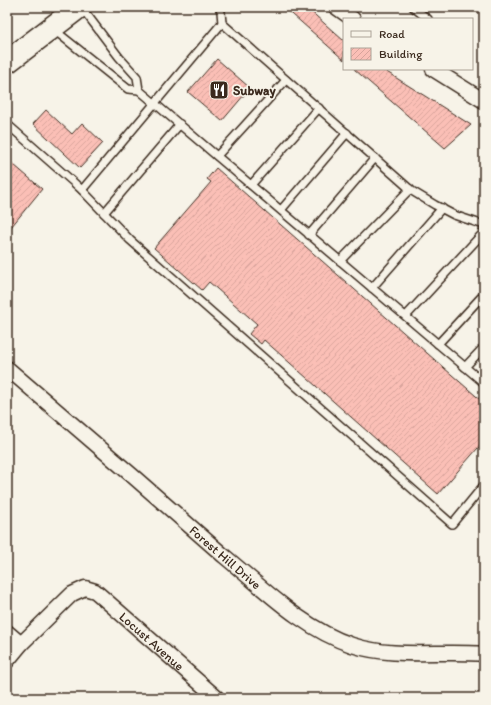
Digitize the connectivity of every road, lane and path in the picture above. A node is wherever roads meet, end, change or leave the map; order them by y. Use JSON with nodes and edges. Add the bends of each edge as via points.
{"nodes":[{"id":1,"x":80,"y":7,"type":"edge"},
{"id":2,"x":219,"y":7,"type":"edge"},
{"id":3,"x":336,"y":7,"type":"edge"},
{"id":4,"x":413,"y":7,"type":"edge"},
{"id":5,"x":352,"y":18,"type":"edge"},
{"id":6,"x":427,"y":18,"type":"edge"},
{"id":7,"x":222,"y":23,"type":"junction"},
{"id":8,"x":52,"y":28,"type":"junction"},
{"id":9,"x":7,"y":62,"type":"edge"},
{"id":10,"x":435,"y":70,"type":"edge"},
{"id":11,"x":286,"y":80,"type":"junction"},
{"id":12,"x":139,"y":90,"type":"junction"},
{"id":13,"x":484,"y":101,"type":"edge"},
{"id":14,"x":155,"y":104,"type":"junction"},
{"id":15,"x":319,"y":108,"type":"junction"},
{"id":16,"x":7,"y":124,"type":"edge"},
{"id":17,"x":180,"y":124,"type":"junction"},
{"id":18,"x":348,"y":133,"type":"junction"},
{"id":19,"x":218,"y":156,"type":"junction"},
{"id":20,"x":375,"y":158,"type":"junction"},
{"id":21,"x":251,"y":185,"type":"junction"},
{"id":22,"x":410,"y":189,"type":"junction"},
{"id":23,"x":82,"y":190,"type":"junction"},
{"id":24,"x":442,"y":208,"type":"junction"},
{"id":25,"x":281,"y":210,"type":"junction"},
{"id":26,"x":104,"y":213,"type":"junction"},
{"id":27,"x":484,"y":225,"type":"edge"},
{"id":28,"x":484,"y":232,"type":"edge"},
{"id":29,"x":310,"y":235,"type":"junction"},
{"id":30,"x":340,"y":260,"type":"junction"},
{"id":31,"x":372,"y":288,"type":"junction"},
{"id":32,"x":484,"y":294,"type":"edge"},
{"id":33,"x":406,"y":316,"type":"junction"},
{"id":34,"x":438,"y":344,"type":"junction"},
{"id":35,"x":484,"y":347,"type":"edge"},
{"id":36,"x":465,"y":367,"type":"junction"},
{"id":37,"x":7,"y":368,"type":"edge"},
{"id":38,"x":484,"y":383,"type":"edge"},
{"id":39,"x":484,"y":485,"type":"edge"},
{"id":40,"x":7,"y":632,"type":"edge"},
{"id":41,"x":21,"y":644,"type":"junction"},
{"id":42,"x":484,"y":654,"type":"edge"},
{"id":43,"x":7,"y":661,"type":"edge"},
{"id":44,"x":217,"y":698,"type":"edge"}],
"edges":[{"from":1,"to":8,"type":"highway"},
{"from":1,"to":12,"type":"lane","via":[[136,77]]},
{"from":2,"to":7,"type":"lane"},
{"from":3,"to":5,"type":"street"},
{"from":4,"to":6,"type":"lane"},
{"from":7,"to":11,"type":"lane"},
{"from":7,"to":14,"type":"lane"},
{"from":8,"to":9,"type":"highway"},
{"from":8,"to":12,"type":"lane","via":[[128,89]]},
{"from":10,"to":13,"type":"street"},
{"from":11,"to":15,"type":"lane"},
{"from":11,"to":19,"type":"lane"},
{"from":12,"to":14,"type":"lane"},
{"from":14,"to":17,"type":"lane"},
{"from":14,"to":23,"type":"lane"},
{"from":15,"to":18,"type":"lane"},
{"from":15,"to":21,"type":"lane"},
{"from":16,"to":23,"type":"lane"},
{"from":17,"to":19,"type":"lane"},
{"from":17,"to":26,"type":"lane"},
{"from":18,"to":20,"type":"lane"},
{"from":18,"to":25,"type":"lane"},
{"from":19,"to":21,"type":"lane"},
{"from":20,"to":22,"type":"lane"},
{"from":20,"to":29,"type":"lane"},
{"from":21,"to":25,"type":"lane"},
{"from":22,"to":24,"type":"lane"},
{"from":22,"to":30,"type":"lane"},
{"from":23,"to":26,"type":"lane"},
{"from":24,"to":27,"type":"lane"},
{"from":24,"to":31,"type":"lane"},
{"from":25,"to":29,"type":"lane"},
{"from":26,"to":39,"type":"lane","via":[[130,240],[452,524]]},
{"from":28,"to":33,"type":"lane"},
{"from":29,"to":30,"type":"lane"},
{"from":30,"to":31,"type":"lane"},
{"from":31,"to":33,"type":"lane"},
{"from":32,"to":34,"type":"lane"},
{"from":33,"to":34,"type":"lane"},
{"from":34,"to":36,"type":"lane"},
{"from":35,"to":36,"type":"lane"},
{"from":36,"to":38,"type":"lane"},
{"from":37,"to":42,"type":"street","name":"Forest Hill Drive","via":[[190,527],[295,615],[313,626],[332,637],[373,650],[416,654]]},
{"from":40,"to":41,"type":"street"},
{"from":41,"to":43,"type":"street"},
{"from":41,"to":44,"type":"street","name":"Locust Avenue","via":[[72,594],[85,588],[95,591]]}]}
